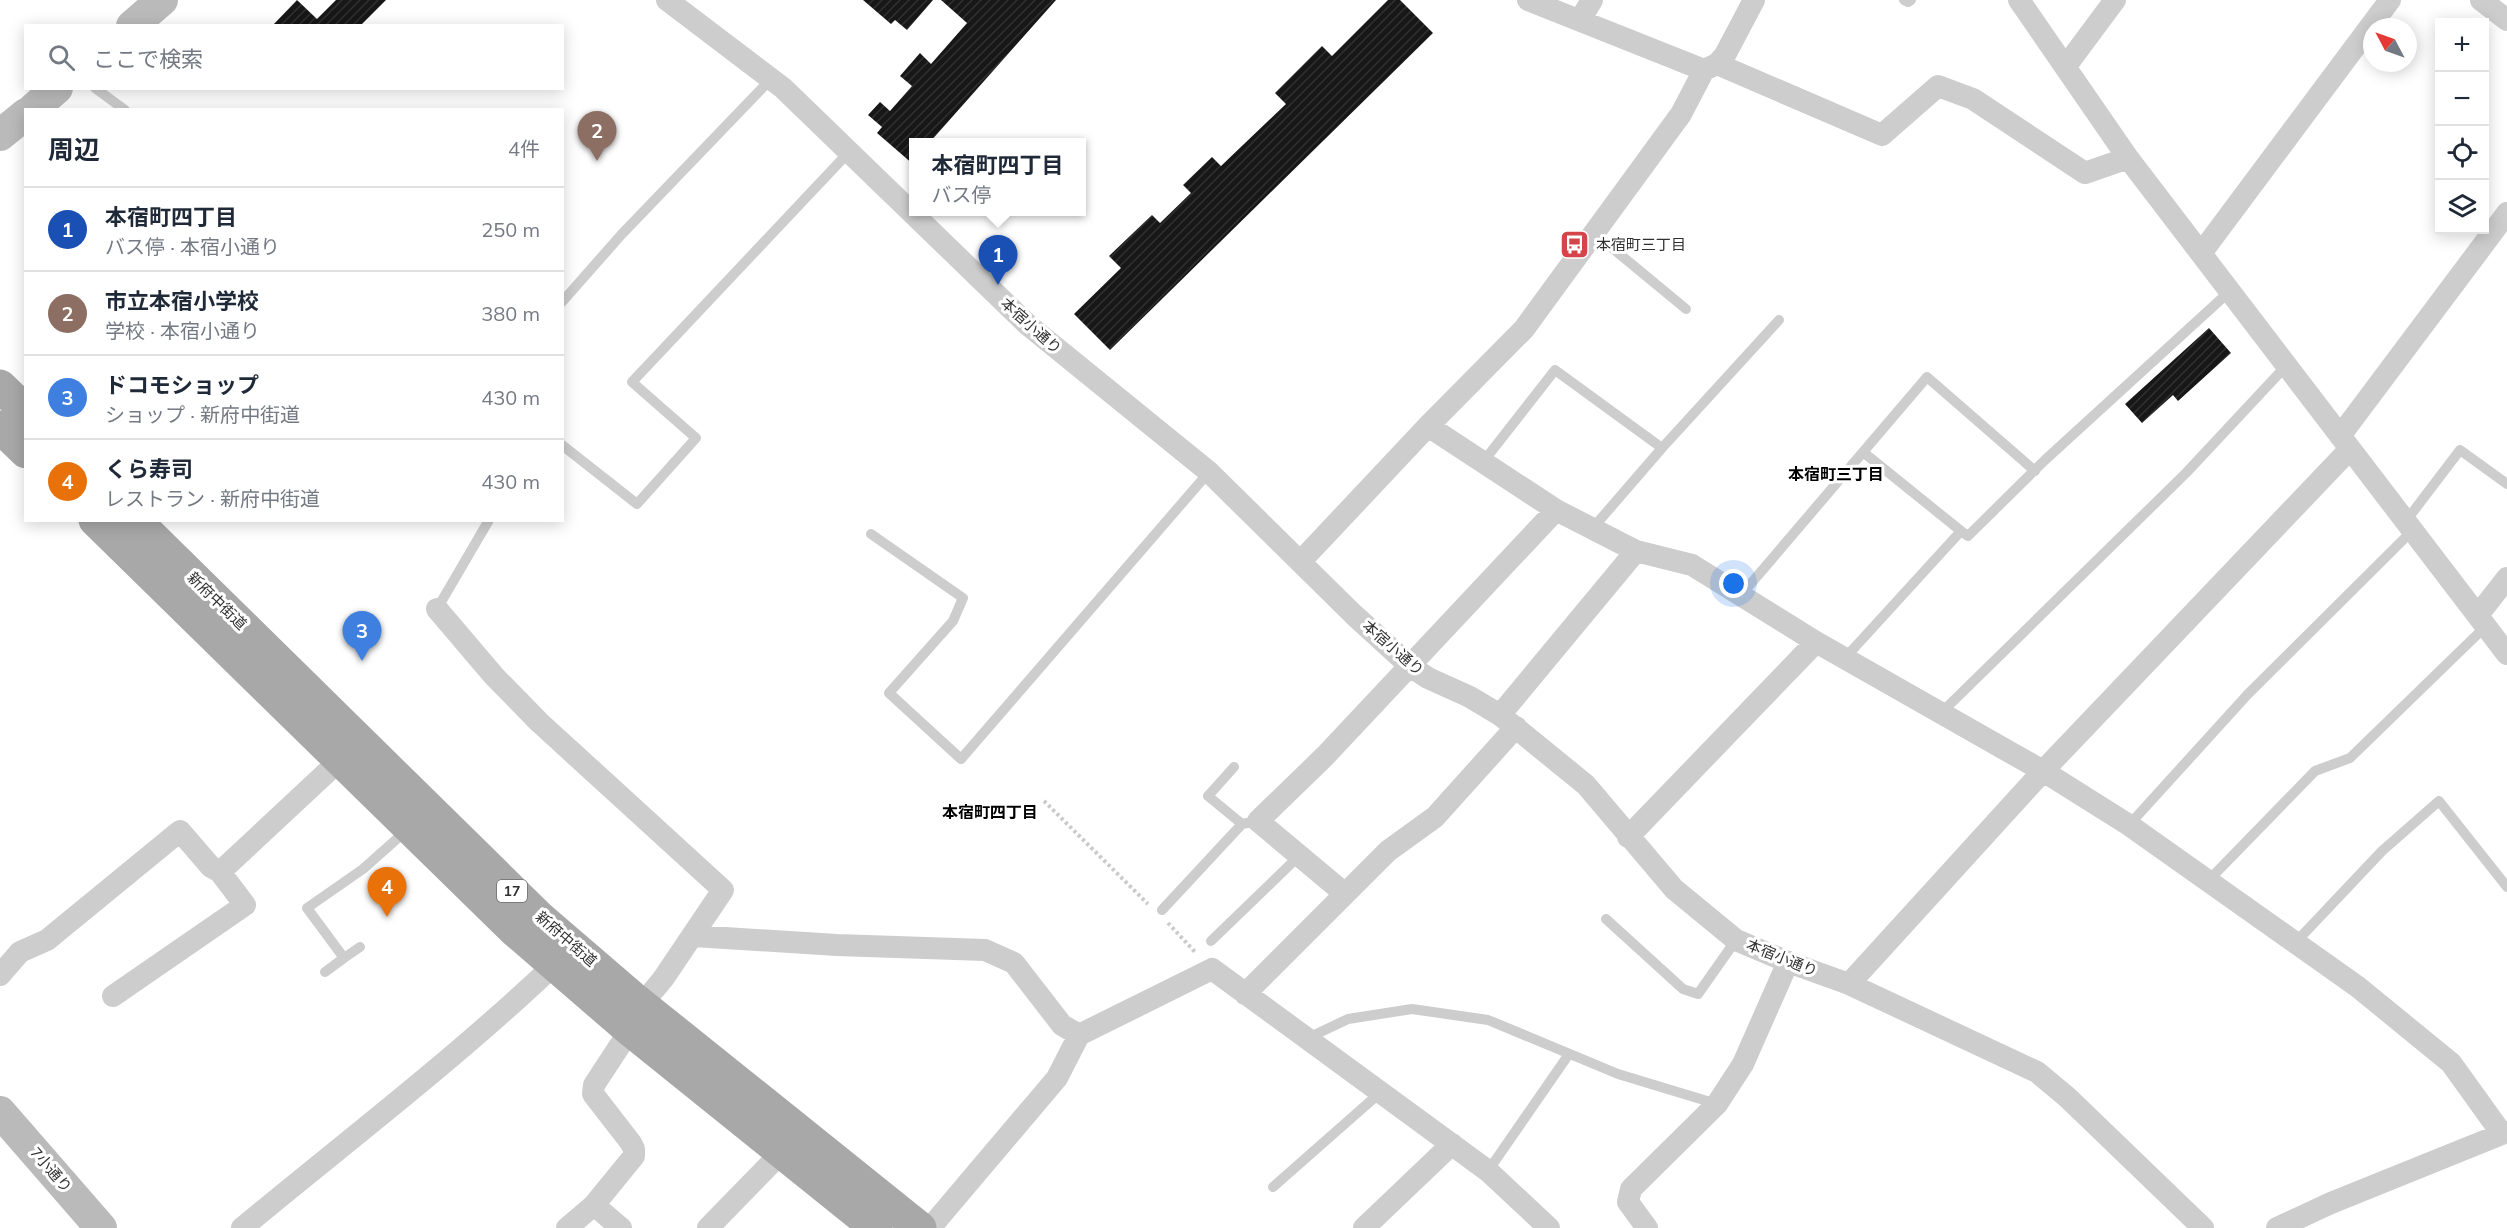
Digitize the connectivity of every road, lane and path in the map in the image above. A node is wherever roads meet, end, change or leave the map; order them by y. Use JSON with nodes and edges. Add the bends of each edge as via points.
{"nodes":[{"id":1,"x":162,"y":0,"type":"edge"},
{"id":2,"x":667,"y":0,"type":"edge"},
{"id":3,"x":1528,"y":0,"type":"edge"},
{"id":4,"x":1592,"y":0,"type":"edge"},
{"id":5,"x":1754,"y":0,"type":"edge"},
{"id":6,"x":1904,"y":0,"type":"edge"},
{"id":7,"x":1911,"y":0,"type":"edge"},
{"id":8,"x":2019,"y":0,"type":"edge"},
{"id":9,"x":2115,"y":0,"type":"edge"},
{"id":10,"x":2390,"y":0,"type":"edge"},
{"id":11,"x":2481,"y":0,"type":"edge"},
{"id":12,"x":1580,"y":20,"type":"junction"},
{"id":13,"x":2507,"y":20,"type":"edge"},
{"id":14,"x":134,"y":24,"type":"edge"},
{"id":15,"x":2066,"y":66,"type":"junction"},
{"id":16,"x":1710,"y":67,"type":"junction"},
{"id":17,"x":771,"y":79,"type":"junction"},
{"id":18,"x":55,"y":90,"type":"edge"},
{"id":19,"x":97,"y":90,"type":"edge"},
{"id":20,"x":34,"y":108,"type":"edge"},
{"id":21,"x":122,"y":108,"type":"edge"},
{"id":22,"x":24,"y":116,"type":"edge"},
{"id":23,"x":0,"y":135,"type":"edge"},
{"id":24,"x":849,"y":152,"type":"junction"},
{"id":25,"x":2128,"y":158,"type":"junction"},
{"id":26,"x":909,"y":210,"type":"edge"},
{"id":27,"x":2507,"y":213,"type":"edge"},
{"id":28,"x":915,"y":216,"type":"edge"},
{"id":29,"x":1594,"y":232,"type":"junction"},
{"id":30,"x":2202,"y":252,"type":"junction"},
{"id":31,"x":2230,"y":291,"type":"junction"},
{"id":32,"x":564,"y":300,"type":"edge"},
{"id":33,"x":1686,"y":309,"type":"dead end"},
{"id":34,"x":1779,"y":320,"type":"dead end"},
{"id":35,"x":2286,"y":366,"type":"junction"},
{"id":36,"x":0,"y":386,"type":"edge"},
{"id":37,"x":24,"y":409,"type":"edge"},
{"id":38,"x":1428,"y":426,"type":"junction"},
{"id":39,"x":0,"y":427,"type":"edge"},
{"id":40,"x":2345,"y":442,"type":"junction"},
{"id":41,"x":564,"y":447,"type":"edge"},
{"id":42,"x":1662,"y":448,"type":"junction"},
{"id":43,"x":24,"y":450,"type":"edge"},
{"id":44,"x":1863,"y":452,"type":"junction"},
{"id":45,"x":1483,"y":462,"type":"junction"},
{"id":46,"x":2035,"y":471,"type":"junction"},
{"id":47,"x":1209,"y":472,"type":"junction"},
{"id":48,"x":2507,"y":484,"type":"edge"},
{"id":49,"x":1556,"y":510,"type":"junction"},
{"id":50,"x":97,"y":522,"type":"edge"},
{"id":51,"x":137,"y":522,"type":"edge"},
{"id":52,"x":488,"y":522,"type":"edge"},
{"id":53,"x":2410,"y":526,"type":"junction"},
{"id":54,"x":1592,"y":529,"type":"junction"},
{"id":55,"x":1961,"y":531,"type":"junction"},
{"id":56,"x":871,"y":534,"type":"dead end"},
{"id":57,"x":1636,"y":551,"type":"junction"},
{"id":58,"x":1301,"y":561,"type":"junction"},
{"id":59,"x":2507,"y":578,"type":"edge"},
{"id":60,"x":1742,"y":594,"type":"junction"},
{"id":61,"x":438,"y":609,"type":"joint"},
{"id":62,"x":2482,"y":621,"type":"junction"},
{"id":63,"x":1816,"y":642,"type":"junction"},
{"id":64,"x":2507,"y":654,"type":"edge"},
{"id":65,"x":1845,"y":658,"type":"junction"},
{"id":66,"x":1410,"y":666,"type":"junction"},
{"id":67,"x":1942,"y":712,"type":"junction"},
{"id":68,"x":1508,"y":721,"type":"junction"},
{"id":69,"x":339,"y":760,"type":"junction"},
{"id":70,"x":1234,"y":767,"type":"dead end"},
{"id":71,"x":2043,"y":771,"type":"junction"},
{"id":72,"x":1044,"y":801,"type":"dead end"},
{"id":73,"x":1250,"y":823,"type":"junction"},
{"id":74,"x":2129,"y":825,"type":"junction"},
{"id":75,"x":408,"y":829,"type":"junction"},
{"id":76,"x":1628,"y":837,"type":"junction"},
{"id":77,"x":1299,"y":856,"type":"junction"},
{"id":78,"x":220,"y":872,"type":"junction"},
{"id":79,"x":2208,"y":881,"type":"junction"},
{"id":80,"x":2507,"y":887,"type":"edge"},
{"id":81,"x":1344,"y":893,"type":"junction"},
{"id":82,"x":1148,"y":905,"type":"dead end"},
{"id":83,"x":1163,"y":915,"type":"joint"},
{"id":84,"x":1606,"y":919,"type":"dead end"},
{"id":85,"x":694,"y":936,"type":"junction"},
{"id":86,"x":1736,"y":940,"type":"junction"},
{"id":87,"x":1211,"y":941,"type":"dead end"},
{"id":88,"x":2295,"y":943,"type":"junction"},
{"id":89,"x":360,"y":947,"type":"dead end"},
{"id":90,"x":344,"y":958,"type":"junction"},
{"id":91,"x":1788,"y":962,"type":"junction"},
{"id":92,"x":554,"y":965,"type":"junction"},
{"id":93,"x":1212,"y":969,"type":"junction"},
{"id":94,"x":325,"y":972,"type":"dead end"},
{"id":95,"x":0,"y":975,"type":"edge"},
{"id":96,"x":1850,"y":984,"type":"junction"},
{"id":97,"x":1245,"y":994,"type":"junction"},
{"id":98,"x":113,"y":996,"type":"dead end"},
{"id":99,"x":636,"y":1017,"type":"junction"},
{"id":100,"x":1079,"y":1035,"type":"junction"},
{"id":101,"x":1308,"y":1038,"type":"junction"},
{"id":102,"x":1569,"y":1054,"type":"junction"},
{"id":103,"x":1382,"y":1091,"type":"junction"},
{"id":104,"x":1717,"y":1104,"type":"junction"},
{"id":105,"x":0,"y":1112,"type":"edge"},
{"id":106,"x":2505,"y":1133,"type":"edge"},
{"id":107,"x":1452,"y":1144,"type":"junction"},
{"id":108,"x":782,"y":1152,"type":"junction"},
{"id":109,"x":1488,"y":1171,"type":"junction"},
{"id":110,"x":1273,"y":1187,"type":"dead end"},
{"id":111,"x":594,"y":1205,"type":"junction"},
{"id":112,"x":101,"y":1228,"type":"edge"},
{"id":113,"x":242,"y":1228,"type":"edge"},
{"id":114,"x":567,"y":1228,"type":"edge"},
{"id":115,"x":621,"y":1228,"type":"edge"},
{"id":116,"x":708,"y":1228,"type":"edge"},
{"id":117,"x":876,"y":1228,"type":"edge"},
{"id":118,"x":920,"y":1228,"type":"edge"},
{"id":119,"x":930,"y":1228,"type":"edge"},
{"id":120,"x":1364,"y":1228,"type":"edge"},
{"id":121,"x":1550,"y":1228,"type":"edge"},
{"id":122,"x":1647,"y":1228,"type":"edge"},
{"id":123,"x":2203,"y":1228,"type":"edge"},
{"id":124,"x":2277,"y":1228,"type":"edge"}],
"edges":[{"from":1,"to":14,"type":"street"},
{"from":2,"to":17,"type":"street","name":"本宿小通り"},
{"from":3,"to":12,"type":"street"},
{"from":4,"to":12,"type":"street"},
{"from":5,"to":16,"type":"street","via":[[1725,55]]},
{"from":6,"to":7,"type":"lane"},
{"from":8,"to":15,"type":"street"},
{"from":9,"to":15,"type":"street"},
{"from":10,"to":30,"type":"street"},
{"from":11,"to":13,"type":"street"},
{"from":12,"to":16,"type":"street"},
{"from":15,"to":25,"type":"street"},
{"from":16,"to":25,"type":"street","via":[[1882,135],[1938,86],[1973,99],[2085,173]]},
{"from":16,"to":29,"type":"street","via":[[1681,114]]},
{"from":17,"to":24,"type":"street","name":"本宿小通り"},
{"from":17,"to":32,"type":"lane"},
{"from":18,"to":20,"type":"street"},
{"from":19,"to":21,"type":"lane"},
{"from":22,"to":23,"type":"street"},
{"from":24,"to":26,"type":"street","name":"本宿小通り"},
{"from":24,"to":41,"type":"lane","via":[[632,382],[696,438],[637,504]]},
{"from":25,"to":30,"type":"street"},
{"from":27,"to":40,"type":"street"},
{"from":28,"to":47,"type":"street","name":"本宿小通り","via":[[1028,325]]},
{"from":29,"to":33,"type":"lane"},
{"from":29,"to":38,"type":"street","via":[[1524,329]]},
{"from":30,"to":31,"type":"street"},
{"from":31,"to":35,"type":"street"},
{"from":31,"to":46,"type":"lane"},
{"from":34,"to":42,"type":"lane"},
{"from":35,"to":40,"type":"street"},
{"from":35,"to":67,"type":"lane","via":[[2186,473]]},
{"from":36,"to":37,"type":"main road"},
{"from":38,"to":45,"type":"street"},
{"from":38,"to":58,"type":"street"},
{"from":39,"to":43,"type":"main road"},
{"from":40,"to":53,"type":"street"},
{"from":40,"to":71,"type":"street"},
{"from":42,"to":45,"type":"lane","via":[[1555,369]]},
{"from":42,"to":54,"type":"lane"},
{"from":44,"to":46,"type":"lane","via":[[1927,377]]},
{"from":44,"to":55,"type":"lane"},
{"from":44,"to":60,"type":"lane"},
{"from":45,"to":49,"type":"street"},
{"from":46,"to":55,"type":"lane","via":[[1968,536]]},
{"from":47,"to":56,"type":"lane","via":[[961,759],[889,693],[953,621],[963,598]]},
{"from":47,"to":58,"type":"street","name":"本宿小通り"},
{"from":48,"to":53,"type":"lane","via":[[2460,450]]},
{"from":49,"to":54,"type":"street"},
{"from":49,"to":66,"type":"street"},
{"from":50,"to":69,"type":"main road","name":"新府中街道","number":"17"},
{"from":51,"to":99,"type":"main road","name":"新府中街道","number":"17"},
{"from":52,"to":61,"type":"lane"},
{"from":53,"to":62,"type":"street"},
{"from":53,"to":74,"type":"lane"},
{"from":54,"to":57,"type":"street"},
{"from":55,"to":65,"type":"lane"},
{"from":57,"to":60,"type":"street","via":[[1692,565]]},
{"from":57,"to":68,"type":"street"},
{"from":58,"to":66,"type":"street","name":"本宿小通り"},
{"from":59,"to":62,"type":"street"},
{"from":60,"to":63,"type":"street"},
{"from":61,"to":85,"type":"street","via":[[539,722],[723,891]]},
{"from":62,"to":64,"type":"street"},
{"from":62,"to":79,"type":"lane","via":[[2349,758],[2315,771]]},
{"from":63,"to":65,"type":"street"},
{"from":63,"to":76,"type":"street"},
{"from":65,"to":67,"type":"street"},
{"from":66,"to":68,"type":"street","name":"本宿小通り","via":[[1470,696]]},
{"from":66,"to":73,"type":"street","via":[[1325,756]]},
{"from":67,"to":71,"type":"street"},
{"from":68,"to":76,"type":"street","name":"本宿小通り","via":[[1586,785]]},
{"from":68,"to":81,"type":"street","via":[[1435,817],[1388,851]]},
{"from":69,"to":75,"type":"main road","name":"新府中街道","number":"17"},
{"from":69,"to":78,"type":"street"},
{"from":70,"to":73,"type":"lane","via":[[1208,796]]},
{"from":71,"to":74,"type":"street"},
{"from":71,"to":96,"type":"street"},
{"from":72,"to":82,"type":"path"},
{"from":73,"to":77,"type":"street"},
{"from":73,"to":83,"type":"lane"},
{"from":74,"to":79,"type":"street"},
{"from":75,"to":90,"type":"lane","via":[[363,869],[307,908]]},
{"from":75,"to":92,"type":"main road","name":"新府中街道","number":"17"},
{"from":76,"to":86,"type":"street","name":"本宿小通り","via":[[1674,889]]},
{"from":77,"to":81,"type":"street"},
{"from":77,"to":87,"type":"lane"},
{"from":78,"to":95,"type":"street","via":[[180,831],[47,940],[20,952]]},
{"from":78,"to":98,"type":"street","via":[[245,904]]},
{"from":79,"to":88,"type":"street"},
{"from":80,"to":88,"type":"lane","via":[[2439,801],[2382,852]]},
{"from":81,"to":97,"type":"street"},
{"from":83,"to":93,"type":"path"},
{"from":84,"to":86,"type":"lane","via":[[1683,989],[1698,994]]},
{"from":85,"to":99,"type":"street"},
{"from":85,"to":100,"type":"street","via":[[985,950],[1014,963],[1062,1025]]},
{"from":86,"to":91,"type":"street","name":"本宿小通り"},
{"from":88,"to":106,"type":"street","via":[[2358,987],[2451,1064]]},
{"from":89,"to":90,"type":"lane"},
{"from":90,"to":94,"type":"lane"},
{"from":91,"to":96,"type":"street","name":"本宿小通り"},
{"from":91,"to":104,"type":"street","via":[[1743,1064]]},
{"from":92,"to":99,"type":"main road","name":"新府中街道","number":"17"},
{"from":92,"to":113,"type":"street","via":[[439,1069]]},
{"from":93,"to":97,"type":"street"},
{"from":93,"to":100,"type":"street"},
{"from":96,"to":123,"type":"street","name":"本宿小通り","via":[[2037,1072]]},
{"from":97,"to":101,"type":"street"},
{"from":99,"to":108,"type":"main road","name":"新府中街道","number":"17"},
{"from":99,"to":111,"type":"street","via":[[594,1085],[593,1095],[631,1143],[634,1156]]},
{"from":99,"to":118,"type":"main road","name":"新府中街道","number":"17"},
{"from":100,"to":119,"type":"street","via":[[1057,1078]]},
{"from":101,"to":102,"type":"lane","via":[[1348,1019],[1412,1009],[1488,1020]]},
{"from":101,"to":103,"type":"street"},
{"from":102,"to":104,"type":"lane","via":[[1618,1074]]},
{"from":102,"to":109,"type":"lane"},
{"from":103,"to":107,"type":"street"},
{"from":103,"to":110,"type":"lane"},
{"from":104,"to":122,"type":"street","via":[[1630,1189],[1628,1202]]},
{"from":105,"to":112,"type":"street","name":"7小通り"},
{"from":106,"to":124,"type":"street"},
{"from":107,"to":109,"type":"street"},
{"from":107,"to":120,"type":"street"},
{"from":108,"to":116,"type":"street"},
{"from":108,"to":117,"type":"main road","name":"新府中街道","number":"17"},
{"from":109,"to":121,"type":"street"},
{"from":111,"to":114,"type":"street"},
{"from":111,"to":115,"type":"street"}]}
